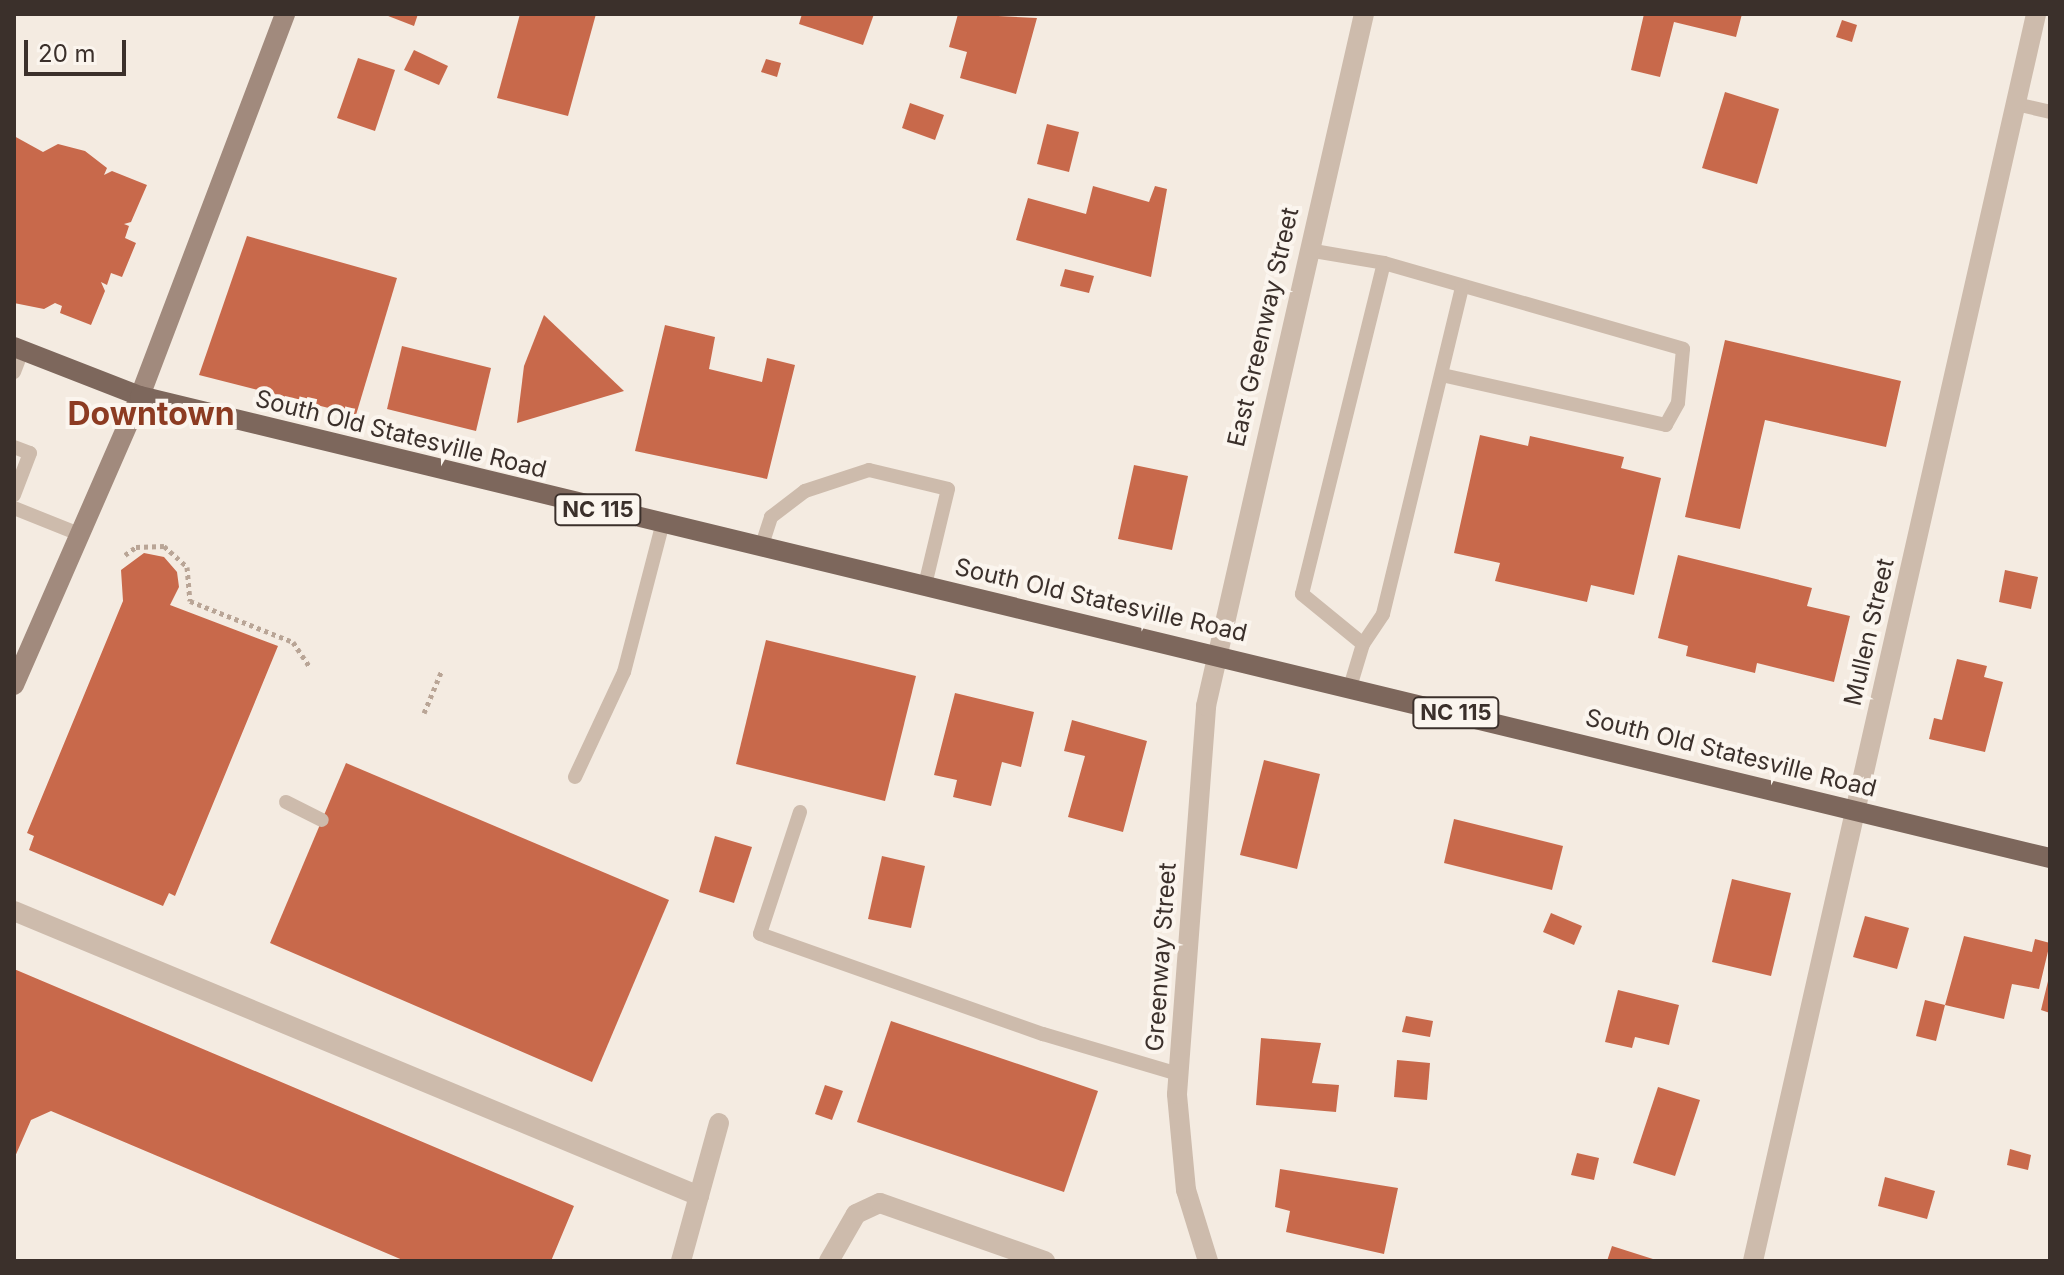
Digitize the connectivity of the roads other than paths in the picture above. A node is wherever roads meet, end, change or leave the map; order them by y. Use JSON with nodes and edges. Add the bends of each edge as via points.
{"nodes":[{"id":1,"x":285,"y":14,"type":"edge"},
{"id":2,"x":1364,"y":14,"type":"edge"},
{"id":3,"x":2036,"y":14,"type":"edge"},
{"id":4,"x":2016,"y":104,"type":"junction"},
{"id":5,"x":2050,"y":112,"type":"edge"},
{"id":6,"x":1308,"y":250,"type":"junction"},
{"id":7,"x":1384,"y":263,"type":"junction"},
{"id":8,"x":1462,"y":288,"type":"junction"},
{"id":9,"x":18,"y":349,"type":"edge"},
{"id":10,"x":14,"y":372,"type":"edge"},
{"id":11,"x":1442,"y":375,"type":"junction"},
{"id":12,"x":140,"y":396,"type":"junction"},
{"id":13,"x":14,"y":447,"type":"edge"},
{"id":14,"x":14,"y":495,"type":"edge"},
{"id":15,"x":14,"y":508,"type":"edge"},
{"id":16,"x":662,"y":526,"type":"junction"},
{"id":17,"x":81,"y":535,"type":"junction"},
{"id":18,"x":761,"y":548,"type":"junction"},
{"id":19,"x":925,"y":585,"type":"junction"},
{"id":20,"x":1363,"y":644,"type":"junction"},
{"id":21,"x":1215,"y":653,"type":"junction"},
{"id":22,"x":14,"y":685,"type":"edge"},
{"id":23,"x":1350,"y":687,"type":"junction"},
{"id":24,"x":575,"y":777,"type":"dead end"},
{"id":25,"x":286,"y":802,"type":"dead end"},
{"id":26,"x":1855,"y":811,"type":"junction"},
{"id":27,"x":800,"y":812,"type":"dead end"},
{"id":28,"x":322,"y":820,"type":"dead end"},
{"id":29,"x":2050,"y":858,"type":"edge"},
{"id":30,"x":14,"y":911,"type":"edge"},
{"id":31,"x":1178,"y":1074,"type":"junction"},
{"id":32,"x":719,"y":1123,"type":"dead end"},
{"id":33,"x":699,"y":1196,"type":"junction"},
{"id":34,"x":681,"y":1261,"type":"edge"},
{"id":35,"x":829,"y":1261,"type":"edge"},
{"id":36,"x":1045,"y":1261,"type":"edge"},
{"id":37,"x":1208,"y":1261,"type":"edge"},
{"id":38,"x":1753,"y":1261,"type":"edge"}],
"edges":[{"from":1,"to":12,"type":"main road"},
{"from":2,"to":6,"type":"street","name":"East Greenway Street"},
{"from":3,"to":4,"type":"street","name":"Mullen Street"},
{"from":4,"to":5,"type":"lane"},
{"from":4,"to":26,"type":"street","name":"Mullen Street"},
{"from":6,"to":7,"type":"lane"},
{"from":6,"to":21,"type":"street","name":"East Greenway Street"},
{"from":7,"to":8,"type":"lane"},
{"from":7,"to":20,"type":"lane","via":[[1302,594]]},
{"from":8,"to":11,"type":"lane"},
{"from":8,"to":11,"type":"lane","via":[[1683,349],[1678,403],[1666,425]]},
{"from":9,"to":10,"type":"lane"},
{"from":9,"to":12,"type":"main road","number":"NC 115"},
{"from":11,"to":20,"type":"lane","via":[[1383,614]]},
{"from":12,"to":16,"type":"main road","name":"South Old Statesville Road","number":"NC 115"},
{"from":12,"to":17,"type":"main road"},
{"from":13,"to":14,"type":"lane","via":[[30,453]]},
{"from":15,"to":17,"type":"lane"},
{"from":16,"to":18,"type":"main road","name":"South Old Statesville Road","number":"NC 115"},
{"from":16,"to":24,"type":"lane","via":[[624,672]]},
{"from":17,"to":22,"type":"main road"},
{"from":18,"to":19,"type":"main road","name":"South Old Statesville Road","number":"NC 115"},
{"from":18,"to":19,"type":"lane","via":[[771,517],[805,491],[869,470],[948,489]]},
{"from":19,"to":21,"type":"main road","name":"South Old Statesville Road","number":"NC 115"},
{"from":20,"to":23,"type":"lane"},
{"from":21,"to":23,"type":"main road","name":"South Old Statesville Road","number":"NC 115"},
{"from":21,"to":31,"type":"street","name":"Greenway Street"},
{"from":23,"to":26,"type":"main road","name":"South Old Statesville Road","number":"NC 115"},
{"from":25,"to":28,"type":"lane"},
{"from":26,"to":29,"type":"main road","name":"South Old Statesville Road","number":"NC 115"},
{"from":26,"to":38,"type":"street","name":"Mullen Street"},
{"from":27,"to":31,"type":"lane","via":[[760,934],[1043,1034]]},
{"from":30,"to":33,"type":"street"},
{"from":31,"to":37,"type":"street","name":"Greenway Street","via":[[1177,1130],[1186,1190]]},
{"from":32,"to":33,"type":"street"},
{"from":33,"to":34,"type":"street"},
{"from":35,"to":36,"type":"street","via":[[856,1214],[880,1203]]}]}
